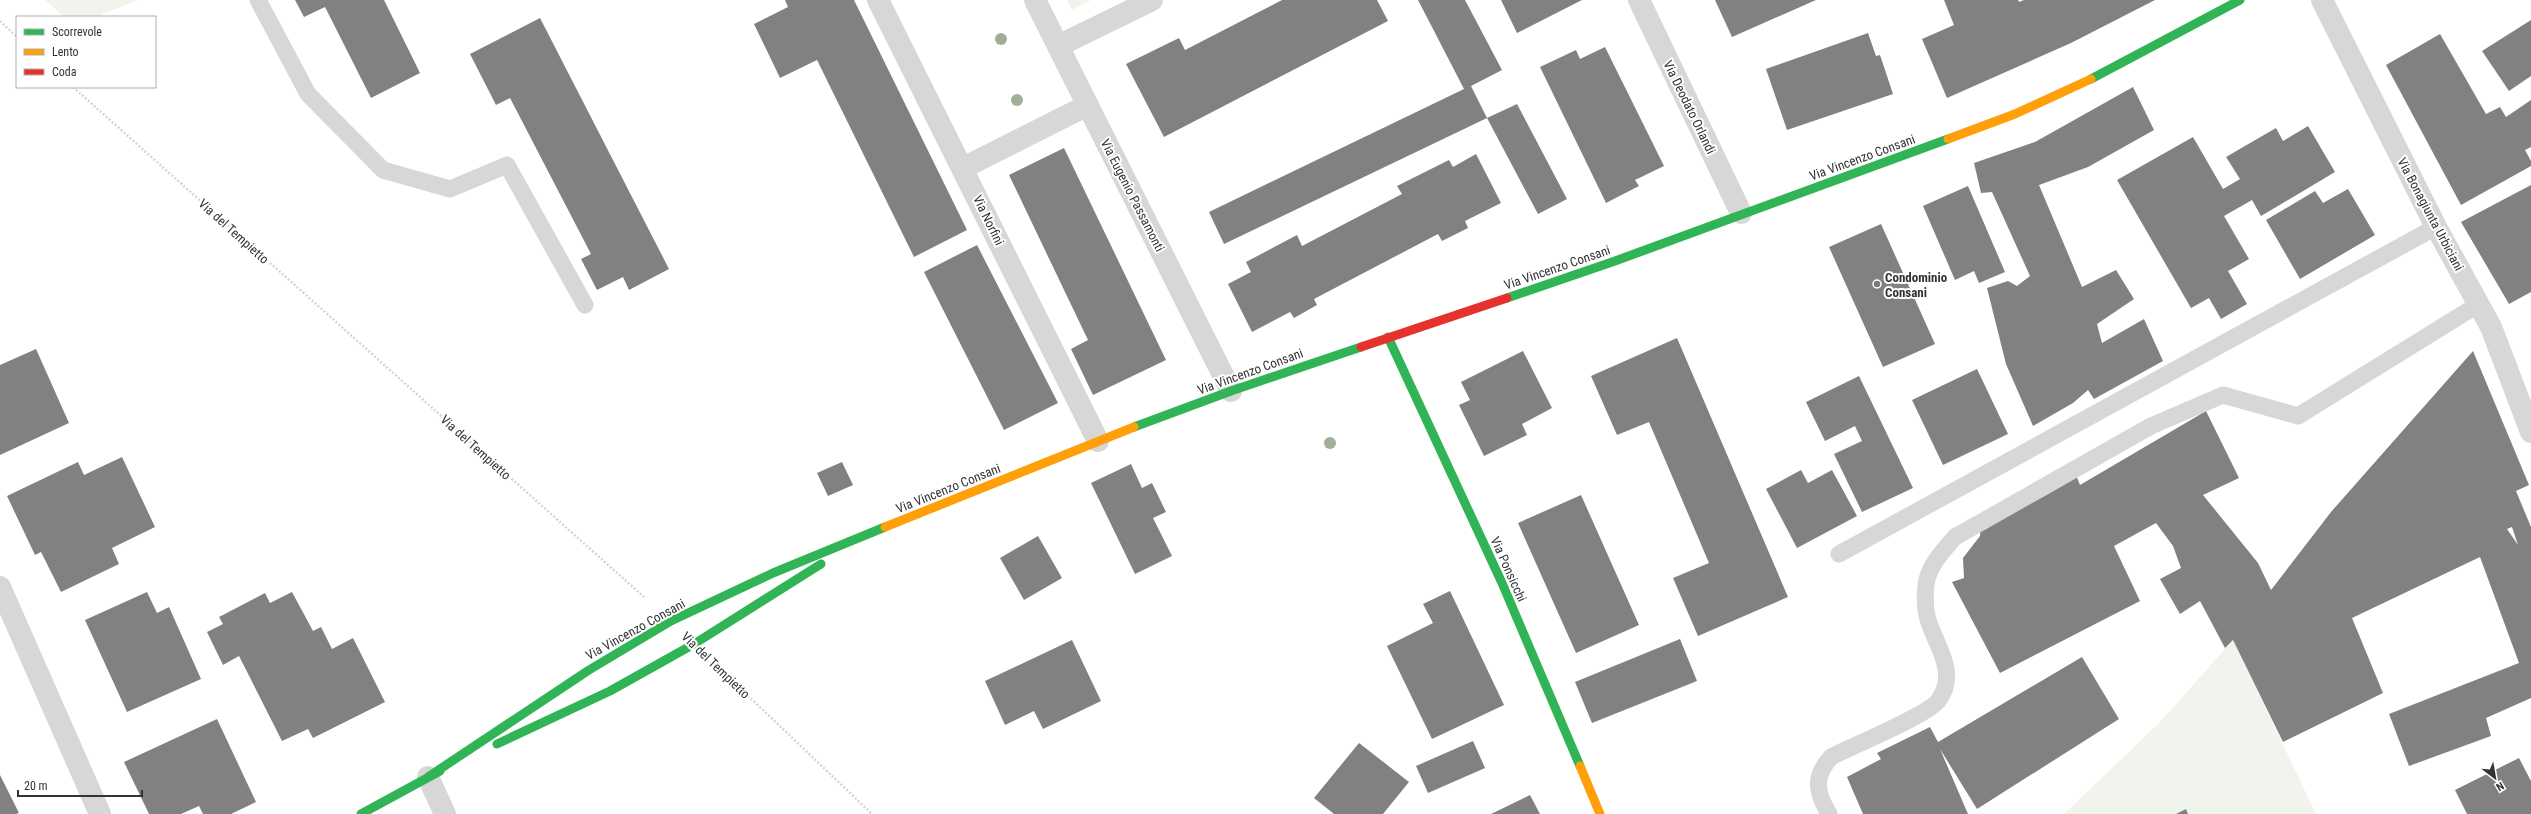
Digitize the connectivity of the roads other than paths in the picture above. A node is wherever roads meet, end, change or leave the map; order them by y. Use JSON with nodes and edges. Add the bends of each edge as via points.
{"nodes":[{"id":1,"x":258,"y":0,"type":"edge"},
{"id":2,"x":878,"y":0,"type":"edge"},
{"id":3,"x":1035,"y":0,"type":"edge"},
{"id":4,"x":1152,"y":0,"type":"edge"},
{"id":5,"x":1639,"y":0,"type":"edge"},
{"id":6,"x":2240,"y":0,"type":"edge"},
{"id":7,"x":2322,"y":0,"type":"edge"},
{"id":8,"x":1058,"y":46,"type":"junction"},
{"id":9,"x":1088,"y":105,"type":"junction"},
{"id":10,"x":963,"y":168,"type":"junction"},
{"id":11,"x":1741,"y":213,"type":"junction"},
{"id":12,"x":2436,"y":227,"type":"junction"},
{"id":13,"x":2479,"y":304,"type":"junction"},
{"id":14,"x":585,"y":305,"type":"dead end"},
{"id":15,"x":1388,"y":337,"type":"junction"},
{"id":16,"x":1231,"y":391,"type":"junction"},
{"id":17,"x":2531,"y":432,"type":"edge"},
{"id":18,"x":1098,"y":441,"type":"junction"},
{"id":19,"x":872,"y":533,"type":"junction"},
{"id":20,"x":1839,"y":554,"type":"dead end"},
{"id":21,"x":0,"y":588,"type":"edge"},
{"id":22,"x":428,"y":777,"type":"junction"},
{"id":23,"x":100,"y":814,"type":"edge"},
{"id":24,"x":361,"y":814,"type":"edge"},
{"id":25,"x":445,"y":814,"type":"edge"},
{"id":26,"x":1600,"y":814,"type":"edge"},
{"id":27,"x":1829,"y":814,"type":"edge"}],
"edges":[{"from":1,"to":14,"type":"lane","via":[[308,94],[383,170],[450,189],[507,165]]},
{"from":2,"to":10,"type":"street","name":"Via Norfini"},
{"from":3,"to":8,"type":"street","name":"Via Eugenio Passamonti"},
{"from":4,"to":8,"type":"street"},
{"from":5,"to":11,"type":"street","name":"Via Deodato Orlandi"},
{"from":6,"to":11,"type":"street","name":"Via Vincenzo Consani","via":[[2072,89],[2015,114]]},
{"from":7,"to":12,"type":"street","name":"Via Bonagiunta Urbiciani"},
{"from":8,"to":9,"type":"street","name":"Via Eugenio Passamonti"},
{"from":9,"to":10,"type":"street"},
{"from":9,"to":16,"type":"street","name":"Via Eugenio Passamonti"},
{"from":10,"to":18,"type":"street","name":"Via Norfini"},
{"from":11,"to":15,"type":"street","name":"Via Vincenzo Consani","via":[[1615,261]]},
{"from":12,"to":13,"type":"street","name":"Via Bonagiunta Urbiciani"},
{"from":12,"to":20,"type":"lane"},
{"from":13,"to":17,"type":"street","name":"Via Bonagiunta Urbiciani","via":[[2491,327]]},
{"from":13,"to":27,"type":"lane","via":[[2298,416],[2223,395],[2151,426],[1955,537],[1936,558],[1926,584],[1927,614],[1946,662],[1948,678],[1938,701],[1914,717],[1831,756],[1821,767],[1817,785]]},
{"from":15,"to":16,"type":"street","name":"Via Vincenzo Consani"},
{"from":15,"to":26,"type":"street","name":"Via Ponsicchi","via":[[1502,583]]},
{"from":16,"to":18,"type":"street","name":"Via Vincenzo Consani"},
{"from":18,"to":19,"type":"street","name":"Via Vincenzo Consani"},
{"from":19,"to":22,"type":"street","name":"Via Vincenzo Consani","via":[[694,644],[610,691]]},
{"from":19,"to":22,"type":"street","name":"Via Vincenzo Consani","via":[[773,573],[671,621],[589,670]]},
{"from":21,"to":23,"type":"street"},
{"from":22,"to":24,"type":"street","name":"Via Vincenzo Consani"},
{"from":22,"to":25,"type":"street"}]}
